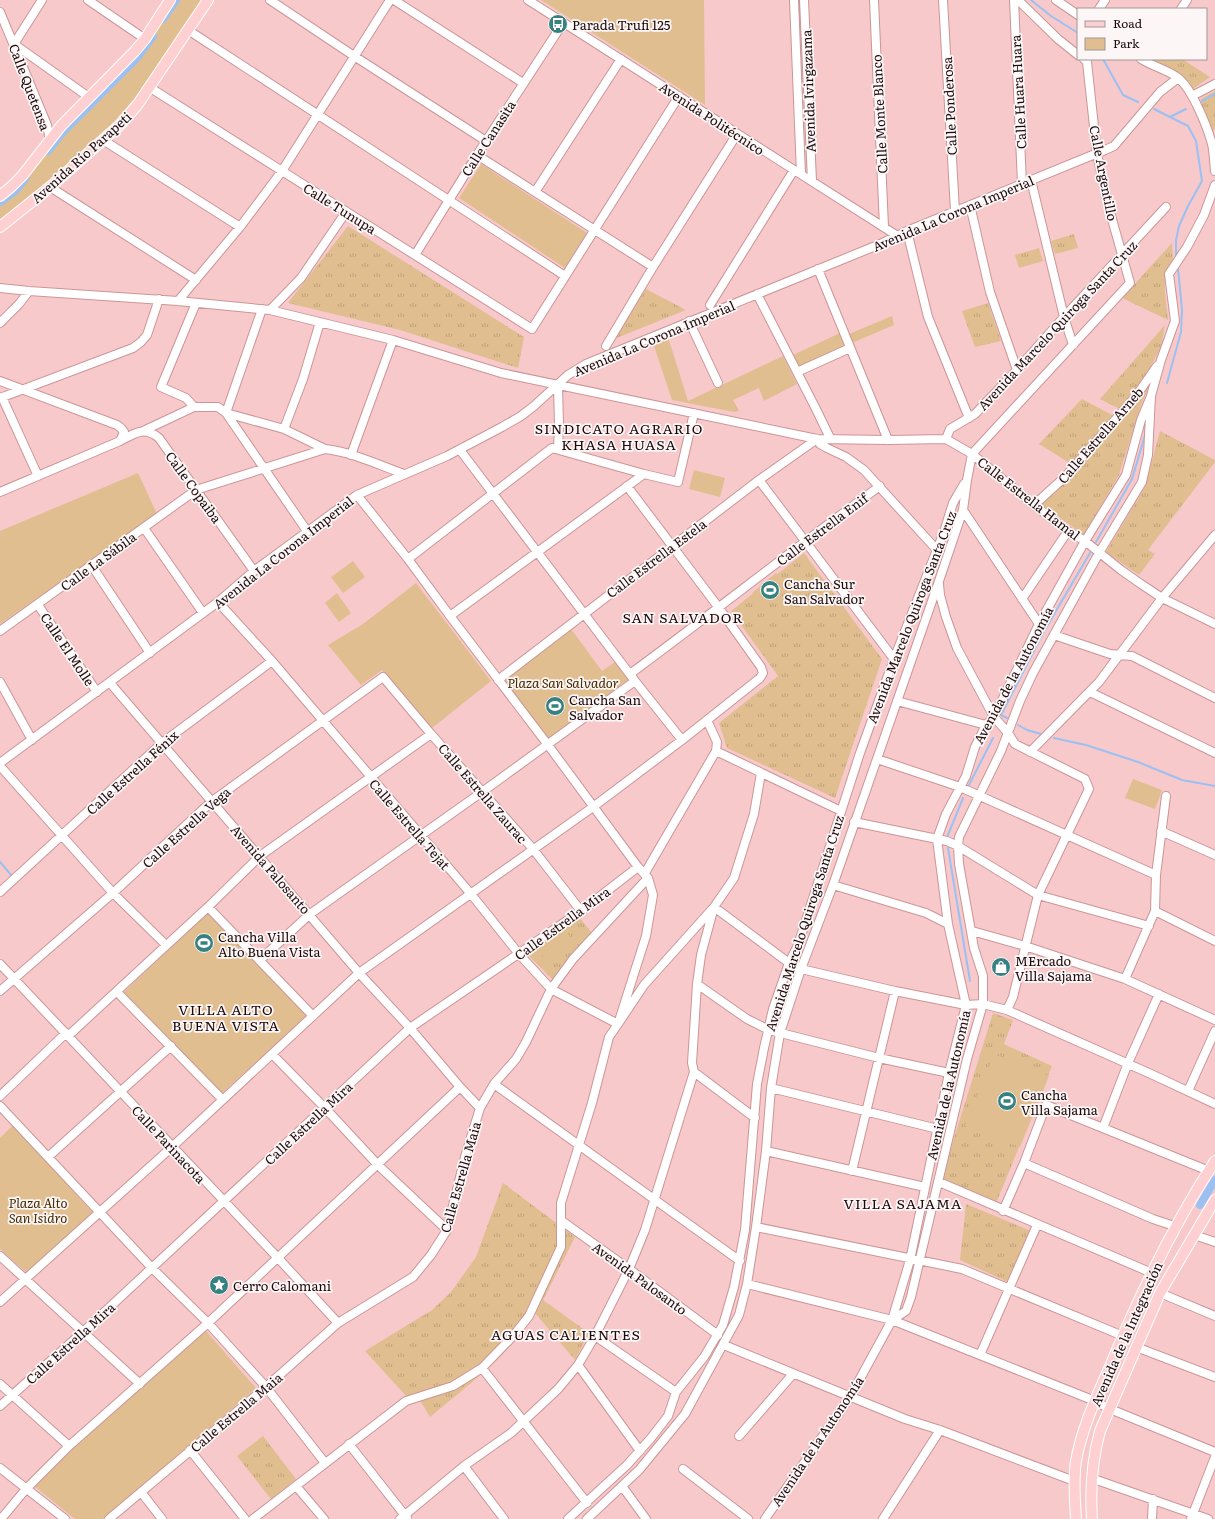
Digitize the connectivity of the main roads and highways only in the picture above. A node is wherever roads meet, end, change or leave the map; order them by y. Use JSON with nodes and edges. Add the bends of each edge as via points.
{"nodes":[{"id":1,"x":170,"y":0,"type":"edge"},
{"id":2,"x":208,"y":0,"type":"edge"},
{"id":3,"x":0,"y":196,"type":"edge"},
{"id":4,"x":0,"y":227,"type":"edge"},
{"id":5,"x":1215,"y":1161,"type":"edge"},
{"id":6,"x":1215,"y":1200,"type":"edge"},
{"id":7,"x":1076,"y":1519,"type":"edge"},
{"id":8,"x":1092,"y":1519,"type":"edge"}],
"edges":[{"from":1,"to":3,"type":"main road","name":"Avenida Río Parapeti","via":[[145,39],[61,126],[22,176]]},
{"from":2,"to":4,"type":"main road","name":"Avenida Río Parapeti","via":[[125,119],[50,187]]},
{"from":5,"to":7,"type":"main road","name":"Avenida de la Integración","via":[[1152,1273],[1085,1424],[1074,1481]]},
{"from":6,"to":8,"type":"main road","name":"Avenida de la Integración","via":[[1160,1293],[1100,1431],[1091,1478]]}]}
